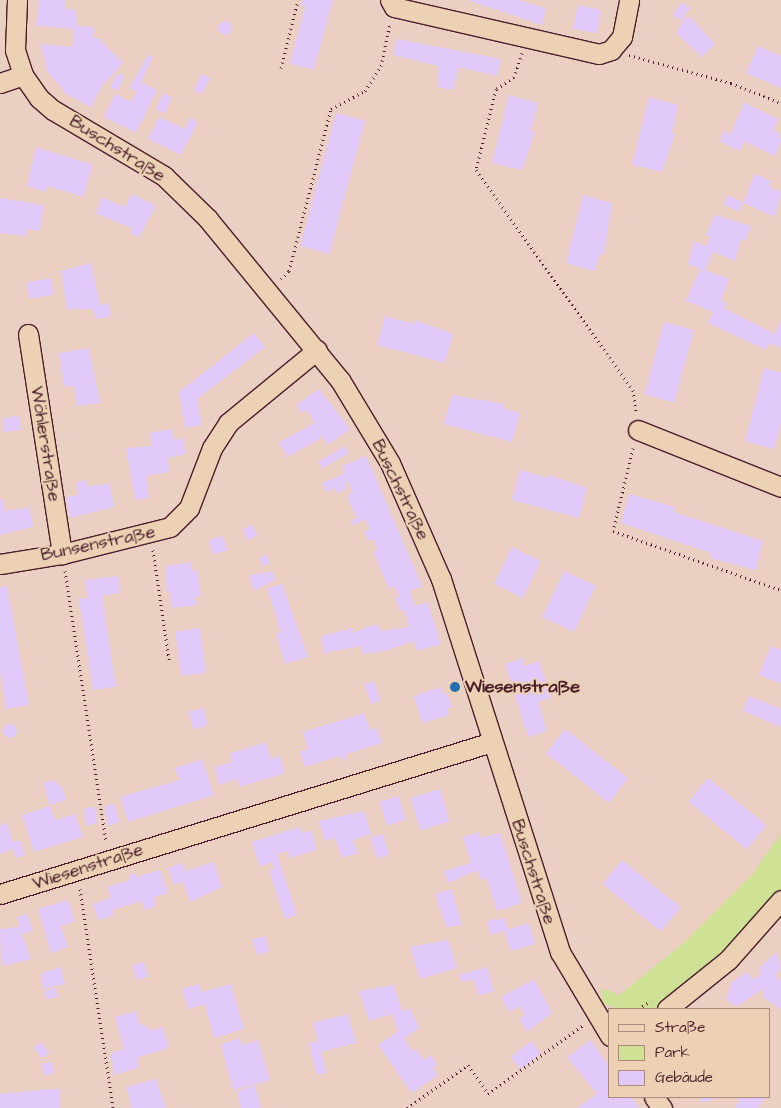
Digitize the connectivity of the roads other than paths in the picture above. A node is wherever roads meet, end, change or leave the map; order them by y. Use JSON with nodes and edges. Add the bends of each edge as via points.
{"nodes":[{"id":1,"x":17,"y":0,"type":"edge"},
{"id":2,"x":629,"y":0,"type":"edge"},
{"id":3,"x":392,"y":3,"type":"edge"},
{"id":4,"x":23,"y":76,"type":"junction"},
{"id":5,"x":0,"y":83,"type":"edge"},
{"id":6,"x":28,"y":334,"type":"dead end"},
{"id":7,"x":317,"y":350,"type":"junction"},
{"id":8,"x":638,"y":430,"type":"road end"},
{"id":9,"x":781,"y":487,"type":"edge"},
{"id":10,"x":62,"y":554,"type":"junction"},
{"id":11,"x":0,"y":564,"type":"edge"},
{"id":12,"x":492,"y":742,"type":"junction"},
{"id":13,"x":0,"y":894,"type":"edge"},
{"id":14,"x":781,"y":900,"type":"edge"},
{"id":15,"x":668,"y":1008,"type":"edge"},
{"id":16,"x":608,"y":1033,"type":"edge"}],
"edges":[{"from":1,"to":4,"type":"street","name":"Buschstraße","via":[[15,50]]},
{"from":2,"to":3,"type":"street","via":[[622,37],[611,50],[599,54]]},
{"from":4,"to":5,"type":"street"},
{"from":4,"to":7,"type":"street","name":"Buschstraße","via":[[53,110],[164,176],[208,219]]},
{"from":6,"to":10,"type":"street","name":"Wöhlerstraße"},
{"from":7,"to":10,"type":"street","name":"Bunsenstraße","via":[[228,423],[212,448],[189,508],[170,528]]},
{"from":7,"to":12,"type":"street","name":"Buschstraße","via":[[390,462],[441,579]]},
{"from":8,"to":9,"type":"street"},
{"from":10,"to":11,"type":"street","name":"Bunsenstraße"},
{"from":12,"to":13,"type":"street","name":"Wiesenstraße"},
{"from":12,"to":16,"type":"street","name":"Buschstraße","via":[[560,952]]},
{"from":14,"to":15,"type":"street","via":[[728,960]]}]}
